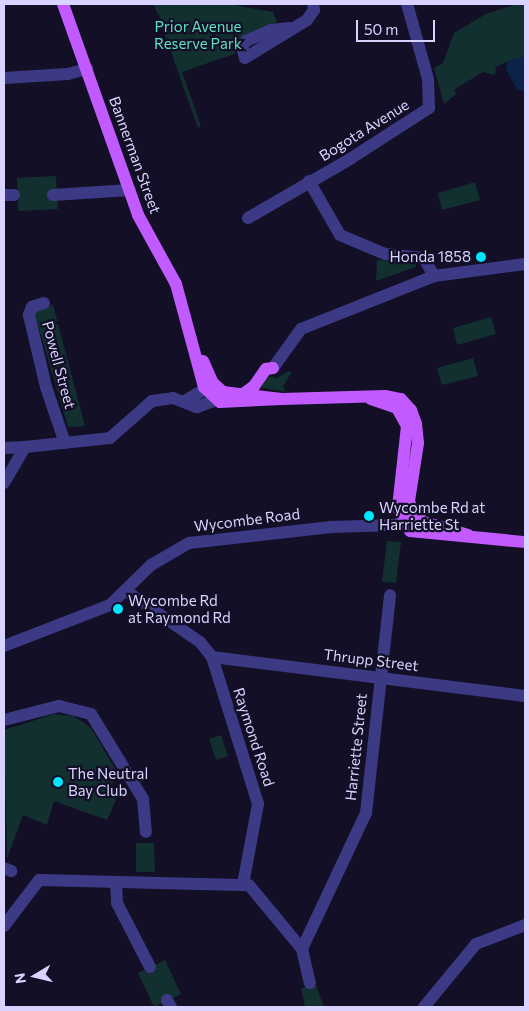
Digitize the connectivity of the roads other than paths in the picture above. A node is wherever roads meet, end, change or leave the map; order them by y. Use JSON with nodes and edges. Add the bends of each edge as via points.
{"nodes":[{"id":1,"x":63,"y":4,"type":"edge"},
{"id":2,"x":313,"y":4,"type":"edge"},
{"id":3,"x":406,"y":4,"type":"edge"},
{"id":4,"x":290,"y":28,"type":"dead end"},
{"id":5,"x":87,"y":68,"type":"junction"},
{"id":6,"x":4,"y":78,"type":"edge"},
{"id":7,"x":309,"y":181,"type":"junction"},
{"id":8,"x":130,"y":190,"type":"junction"},
{"id":9,"x":53,"y":195,"type":"dead end"},
{"id":10,"x":248,"y":218,"type":"dead end"},
{"id":11,"x":525,"y":264,"type":"edge"},
{"id":12,"x":434,"y":276,"type":"junction"},
{"id":13,"x":44,"y":303,"type":"dead end"},
{"id":14,"x":273,"y":368,"type":"joint"},
{"id":15,"x":214,"y":392,"type":"junction"},
{"id":16,"x":243,"y":394,"type":"junction"},
{"id":17,"x":368,"y":398,"type":"junction"},
{"id":18,"x":282,"y":399,"type":"junction"},
{"id":19,"x":65,"y":443,"type":"junction"},
{"id":20,"x":4,"y":448,"type":"edge"},
{"id":21,"x":25,"y":448,"type":"junction"},
{"id":22,"x":4,"y":483,"type":"edge"},
{"id":23,"x":416,"y":517,"type":"junction"},
{"id":24,"x":403,"y":524,"type":"junction"},
{"id":25,"x":468,"y":535,"type":"junction"},
{"id":26,"x":525,"y":542,"type":"edge"},
{"id":27,"x":126,"y":591,"type":"junction"},
{"id":28,"x":390,"y":595,"type":"dead end"},
{"id":29,"x":4,"y":646,"type":"edge"},
{"id":30,"x":212,"y":657,"type":"junction"},
{"id":31,"x":380,"y":676,"type":"junction"},
{"id":32,"x":525,"y":696,"type":"edge"},
{"id":33,"x":4,"y":720,"type":"edge"},
{"id":34,"x":146,"y":832,"type":"dead end"},
{"id":35,"x":116,"y":882,"type":"junction"},
{"id":36,"x":243,"y":884,"type":"junction"},
{"id":37,"x":525,"y":925,"type":"edge"},
{"id":38,"x":4,"y":926,"type":"edge"},
{"id":39,"x":302,"y":949,"type":"junction"},
{"id":40,"x":150,"y":967,"type":"dead end"},
{"id":41,"x":310,"y":983,"type":"dead end"},
{"id":42,"x":424,"y":1007,"type":"edge"}],
"edges":[{"from":1,"to":5,"type":"main road","name":"Bannerman Street"},
{"from":2,"to":4,"type":"street","via":[[310,17]]},
{"from":3,"to":7,"type":"street","name":"Bogota Avenue","via":[[428,79],[430,106],[350,160]]},
{"from":5,"to":6,"type":"street","via":[[68,74]]},
{"from":5,"to":8,"type":"main road","name":"Bannerman Street"},
{"from":7,"to":10,"type":"street","name":"Bogota Avenue"},
{"from":7,"to":12,"type":"street","via":[[340,235],[385,254],[424,258]]},
{"from":8,"to":9,"type":"street"},
{"from":8,"to":15,"type":"main road","name":"Bannerman Street","via":[[141,221],[174,281]]},
{"from":11,"to":12,"type":"street"},
{"from":12,"to":14,"type":"street","via":[[299,330]]},
{"from":13,"to":19,"type":"street","name":"Powell Street","via":[[32,307],[29,314],[46,387]]},
{"from":14,"to":16,"type":"main road","via":[[266,368],[250,391]]},
{"from":15,"to":16,"type":"main road"},
{"from":15,"to":18,"type":"main road","via":[[239,403]]},
{"from":15,"to":19,"type":"street","via":[[197,407],[185,401],[157,399],[114,437]]},
{"from":16,"to":18,"type":"main road"},
{"from":17,"to":18,"type":"main road"},
{"from":17,"to":23,"type":"main road","via":[[401,399],[411,410],[418,441],[409,501]]},
{"from":17,"to":24,"type":"main road","via":[[397,408],[408,426],[398,500]]},
{"from":19,"to":21,"type":"street"},
{"from":20,"to":21,"type":"street"},
{"from":21,"to":22,"type":"street"},
{"from":23,"to":24,"type":"street","name":"Wycombe Road"},
{"from":23,"to":25,"type":"main road","name":"Wycombe Road"},
{"from":24,"to":25,"type":"main road","name":"Wycombe Road","via":[[420,534]]},
{"from":24,"to":27,"type":"street","name":"Wycombe Road","via":[[331,527],[189,543],[151,565]]},
{"from":25,"to":26,"type":"main road","name":"Wycombe Road"},
{"from":27,"to":29,"type":"street","name":"Wycombe Road","via":[[90,615]]},
{"from":27,"to":30,"type":"street","name":"Raymond Road","via":[[200,642]]},
{"from":28,"to":31,"type":"street","name":"Harriette Street"},
{"from":30,"to":31,"type":"street","name":"Thrupp Street"},
{"from":30,"to":36,"type":"street","name":"Raymond Road","via":[[258,804]]},
{"from":31,"to":32,"type":"street","name":"Thrupp Street"},
{"from":31,"to":39,"type":"street","name":"Harriette Street","via":[[366,813]]},
{"from":33,"to":34,"type":"street","via":[[59,706],[91,714],[143,799]]},
{"from":35,"to":36,"type":"street"},
{"from":35,"to":38,"type":"street","via":[[39,880]]},
{"from":35,"to":40,"type":"street","via":[[117,903]]},
{"from":36,"to":39,"type":"street","via":[[249,885]]},
{"from":37,"to":42,"type":"street","via":[[476,944]]},
{"from":39,"to":41,"type":"street"}]}
